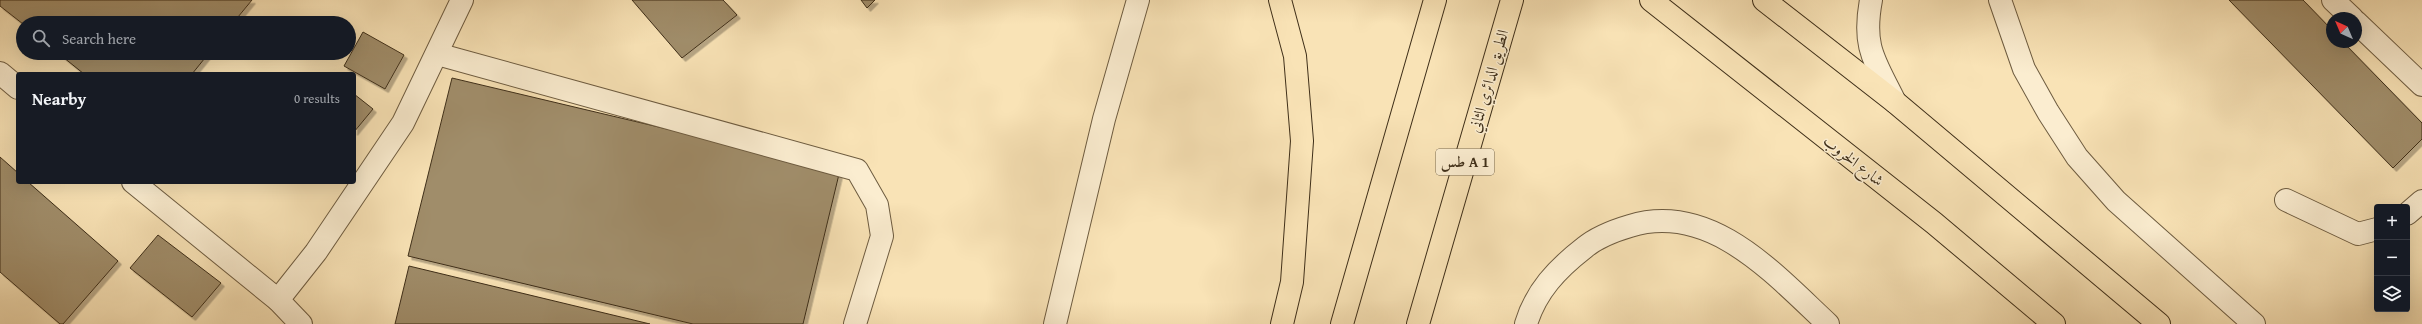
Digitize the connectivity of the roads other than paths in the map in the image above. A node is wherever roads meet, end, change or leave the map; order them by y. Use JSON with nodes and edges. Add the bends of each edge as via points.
{"nodes":[{"id":1,"x":462,"y":0,"type":"edge"},
{"id":2,"x":1138,"y":0,"type":"edge"},
{"id":3,"x":1280,"y":0,"type":"edge"},
{"id":4,"x":1435,"y":0,"type":"edge"},
{"id":5,"x":1512,"y":0,"type":"edge"},
{"id":6,"x":1651,"y":0,"type":"edge"},
{"id":7,"x":1764,"y":0,"type":"edge"},
{"id":8,"x":1871,"y":0,"type":"edge"},
{"id":9,"x":2000,"y":0,"type":"edge"},
{"id":10,"x":2333,"y":0,"type":"edge"},
{"id":11,"x":2346,"y":12,"type":"edge"},
{"id":12,"x":2362,"y":28,"type":"edge"},
{"id":13,"x":437,"y":54,"type":"junction"},
{"id":14,"x":0,"y":73,"type":"edge"},
{"id":15,"x":2422,"y":85,"type":"edge"},
{"id":16,"x":16,"y":86,"type":"edge"},
{"id":17,"x":1895,"y":102,"type":"junction"},
{"id":18,"x":135,"y":184,"type":"edge"},
{"id":19,"x":2286,"y":200,"type":"dead end"},
{"id":20,"x":2422,"y":201,"type":"edge"},
{"id":21,"x":2410,"y":211,"type":"edge"},
{"id":22,"x":2374,"y":230,"type":"edge"},
{"id":23,"x":278,"y":300,"type":"junction"},
{"id":24,"x":301,"y":324,"type":"edge"},
{"id":25,"x":855,"y":324,"type":"edge"},
{"id":26,"x":1055,"y":324,"type":"edge"},
{"id":27,"x":1282,"y":324,"type":"edge"},
{"id":28,"x":1342,"y":324,"type":"edge"},
{"id":29,"x":1418,"y":324,"type":"edge"},
{"id":30,"x":1526,"y":324,"type":"edge"},
{"id":31,"x":1828,"y":324,"type":"edge"},
{"id":32,"x":2054,"y":324,"type":"edge"},
{"id":33,"x":2159,"y":324,"type":"edge"},
{"id":34,"x":2254,"y":324,"type":"edge"}],
"edges":[{"from":1,"to":13,"type":"street"},
{"from":2,"to":26,"type":"street","via":[[1104,119]]},
{"from":3,"to":27,"type":"main road","via":[[1295,56],[1302,141],[1292,282]]},
{"from":4,"to":28,"type":"main road"},
{"from":5,"to":29,"type":"main road","name":"الطريق الدائري الثاني","number":"طس A 1"},
{"from":6,"to":32,"type":"main road","name":"شارع الخروب","via":[[1934,223]]},
{"from":7,"to":17,"type":"main road"},
{"from":8,"to":17,"type":"street","via":[[1866,23],[1870,52]]},
{"from":9,"to":34,"type":"street","via":[[2024,69],[2077,157],[2116,201]]},
{"from":10,"to":11,"type":"street"},
{"from":12,"to":15,"type":"street"},
{"from":13,"to":23,"type":"street","via":[[404,123],[316,252]]},
{"from":13,"to":25,"type":"street","via":[[857,170],[877,205],[882,236]]},
{"from":14,"to":16,"type":"street"},
{"from":17,"to":33,"type":"main road"},
{"from":18,"to":23,"type":"street"},
{"from":19,"to":22,"type":"street","via":[[2358,234]]},
{"from":20,"to":21,"type":"street"},
{"from":23,"to":24,"type":"street"},
{"from":30,"to":31,"type":"street","via":[[1553,274],[1593,241],[1641,222],[1664,220],[1706,228],[1726,238],[1774,273]]}]}
